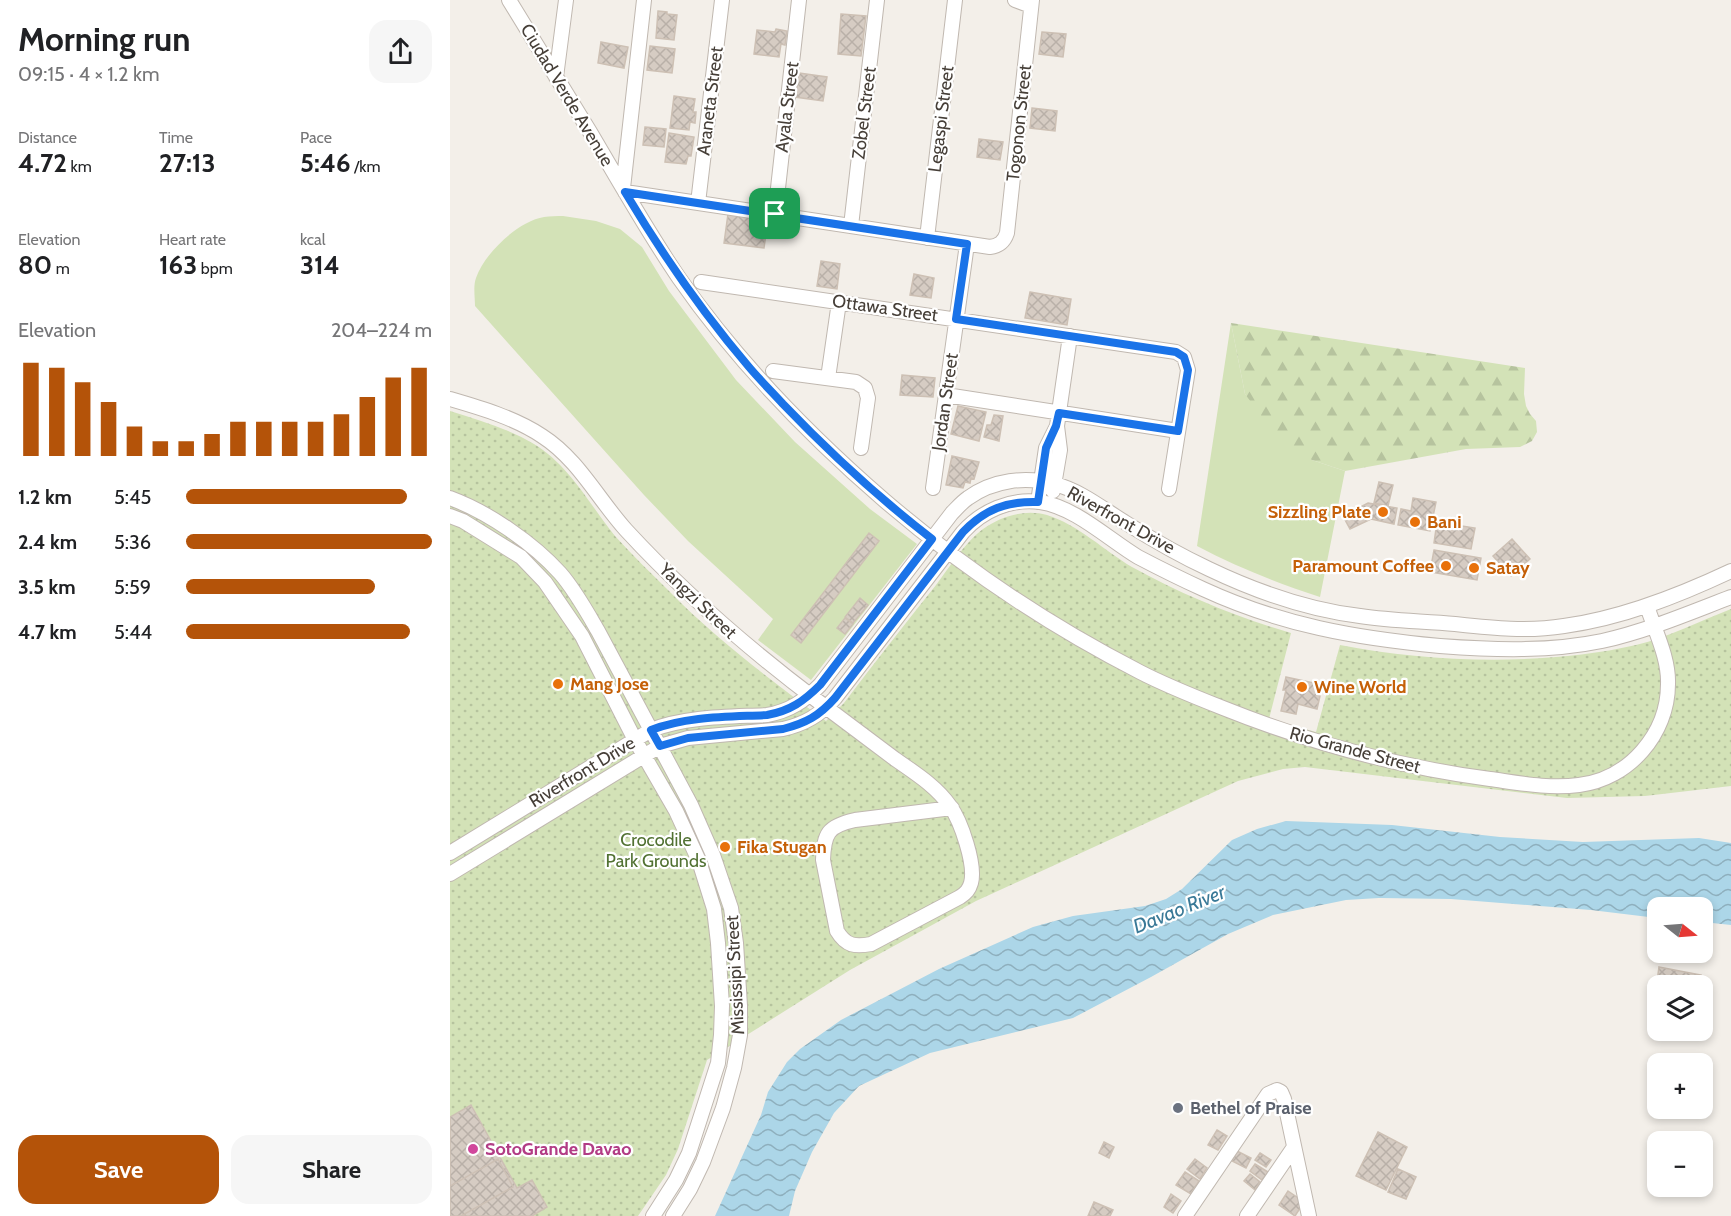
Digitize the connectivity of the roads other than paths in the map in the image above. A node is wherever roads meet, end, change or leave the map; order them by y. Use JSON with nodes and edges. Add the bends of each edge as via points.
{"nodes":[{"id":1,"x":509,"y":0,"type":"edge"},
{"id":2,"x":566,"y":0,"type":"edge"},
{"id":3,"x":644,"y":0,"type":"edge"},
{"id":4,"x":722,"y":0,"type":"edge"},
{"id":5,"x":800,"y":0,"type":"edge"},
{"id":6,"x":877,"y":0,"type":"edge"},
{"id":7,"x":954,"y":0,"type":"edge"},
{"id":8,"x":1015,"y":0,"type":"edge"},
{"id":9,"x":1032,"y":3,"type":"edge"},
{"id":10,"x":556,"y":77,"type":"junction"},
{"id":11,"x":624,"y":190,"type":"junction"},
{"id":12,"x":698,"y":203,"type":"junction"},
{"id":13,"x":775,"y":214,"type":"junction"},
{"id":14,"x":851,"y":226,"type":"junction"},
{"id":15,"x":927,"y":238,"type":"junction"},
{"id":16,"x":967,"y":244,"type":"junction"},
{"id":17,"x":701,"y":282,"type":"dead end"},
{"id":18,"x":839,"y":302,"type":"junction"},
{"id":19,"x":956,"y":319,"type":"junction"},
{"id":20,"x":1070,"y":336,"type":"junction"},
{"id":21,"x":773,"y":370,"type":"dead end"},
{"id":22,"x":828,"y":378,"type":"junction"},
{"id":23,"x":946,"y":395,"type":"junction"},
{"id":24,"x":450,"y":399,"type":"edge"},
{"id":25,"x":1058,"y":419,"type":"junction"},
{"id":26,"x":1178,"y":431,"type":"junction"},
{"id":27,"x":861,"y":447,"type":"dead end"},
{"id":28,"x":1048,"y":483,"type":"junction"},
{"id":29,"x":933,"y":488,"type":"dead end"},
{"id":30,"x":1169,"y":489,"type":"dead end"},
{"id":31,"x":450,"y":498,"type":"edge"},
{"id":32,"x":1045,"y":503,"type":"junction"},
{"id":33,"x":450,"y":516,"type":"edge"},
{"id":34,"x":932,"y":539,"type":"junction"},
{"id":35,"x":948,"y":551,"type":"junction"},
{"id":36,"x":1731,"y":571,"type":"edge"},
{"id":37,"x":1731,"y":597,"type":"edge"},
{"id":38,"x":1647,"y":606,"type":"junction"},
{"id":39,"x":1654,"y":627,"type":"junction"},
{"id":40,"x":1491,"y":629,"type":"junction"},
{"id":41,"x":1488,"y":650,"type":"junction"},
{"id":42,"x":810,"y":695,"type":"junction"},
{"id":43,"x":826,"y":708,"type":"junction"},
{"id":44,"x":651,"y":730,"type":"junction"},
{"id":45,"x":635,"y":740,"type":"junction"},
{"id":46,"x":660,"y":746,"type":"junction"},
{"id":47,"x":644,"y":756,"type":"junction"},
{"id":48,"x":952,"y":808,"type":"junction"},
{"id":49,"x":450,"y":853,"type":"edge"},
{"id":50,"x":450,"y":874,"type":"edge"},
{"id":51,"x":1294,"y":1147,"type":"junction"},
{"id":52,"x":653,"y":1216,"type":"edge"},
{"id":53,"x":673,"y":1216,"type":"edge"},
{"id":54,"x":1185,"y":1216,"type":"edge"},
{"id":55,"x":1247,"y":1216,"type":"edge"},
{"id":56,"x":1308,"y":1216,"type":"edge"}],
"edges":[{"from":1,"to":10,"type":"street","name":"Ciudad Verde Avenue"},
{"from":2,"to":10,"type":"street"},
{"from":3,"to":11,"type":"street"},
{"from":4,"to":12,"type":"street","name":"Araneta Street"},
{"from":5,"to":13,"type":"street","name":"Ayala Street"},
{"from":6,"to":14,"type":"street","name":"Zobel Street"},
{"from":7,"to":15,"type":"street","name":"Legaspi Street"},
{"from":8,"to":9,"type":"street"},
{"from":9,"to":16,"type":"street","name":"Togonon Street","via":[[1007,233],[1001,244]]},
{"from":10,"to":11,"type":"street","name":"Ciudad Verde Avenue"},
{"from":11,"to":12,"type":"street"},
{"from":11,"to":34,"type":"street","name":"Ciudad Verde Avenue","via":[[681,281],[749,368],[803,425]]},
{"from":12,"to":13,"type":"street"},
{"from":13,"to":14,"type":"street"},
{"from":14,"to":15,"type":"street"},
{"from":15,"to":16,"type":"street"},
{"from":16,"to":19,"type":"street","name":"Jordan Street"},
{"from":17,"to":18,"type":"street","name":"Ottawa Street"},
{"from":18,"to":19,"type":"street","name":"Ottawa Street"},
{"from":18,"to":22,"type":"street"},
{"from":19,"to":20,"type":"street","name":"Ottawa Street"},
{"from":19,"to":23,"type":"street","name":"Jordan Street"},
{"from":20,"to":25,"type":"street"},
{"from":20,"to":26,"type":"street","name":"Ottawa Street","via":[[1181,354],[1188,370]]},
{"from":21,"to":22,"type":"street"},
{"from":22,"to":27,"type":"street","via":[[856,382],[865,388]]},
{"from":23,"to":25,"type":"street"},
{"from":23,"to":29,"type":"street","name":"Jordan Street"},
{"from":24,"to":42,"type":"street","name":"Yangzi Street","via":[[542,435],[581,472],[625,529],[679,584],[742,642]]},
{"from":25,"to":26,"type":"street"},
{"from":25,"to":28,"type":"street","via":[[1060,450]]},
{"from":26,"to":30,"type":"street","name":"Ottawa Street"},
{"from":28,"to":32,"type":"street"},
{"from":28,"to":34,"type":"street","name":"Riverfront Drive","via":[[1026,480],[987,487],[952,513]]},
{"from":28,"to":40,"type":"street","name":"Riverfront Drive","via":[[1083,496],[1209,569],[1256,588],[1359,616]]},
{"from":31,"to":44,"type":"street","name":"Mississipi Street","via":[[501,525],[561,574],[598,632]]},
{"from":32,"to":35,"type":"street","name":"Riverfront Drive","via":[[1022,502],[993,509],[974,521]]},
{"from":32,"to":41,"type":"street","name":"Riverfront Drive","via":[[1076,516],[1138,556],[1250,609],[1307,627],[1359,637]]},
{"from":33,"to":45,"type":"street","name":"Mississipi Street","via":[[521,557],[544,582],[582,636]]},
{"from":34,"to":35,"type":"street","name":"Rio Grande Street"},
{"from":34,"to":42,"type":"street","name":"Riverfront Drive"},
{"from":35,"to":39,"type":"street","name":"Rio Grande Street","via":[[1026,608],[1087,643],[1142,673],[1270,727],[1386,760],[1534,785],[1582,785],[1605,779],[1622,770],[1649,745],[1664,714],[1669,682]]},
{"from":35,"to":43,"type":"street","name":"Riverfront Drive"},
{"from":36,"to":38,"type":"street","name":"Riverfront Drive"},
{"from":37,"to":39,"type":"street","name":"Riverfront Drive"},
{"from":38,"to":39,"type":"street","name":"Rio Grande Street"},
{"from":38,"to":40,"type":"street","name":"Riverfront Drive","via":[[1565,626]]},
{"from":39,"to":41,"type":"street","name":"Riverfront Drive","via":[[1602,641],[1553,648]]},
{"from":40,"to":41,"type":"street"},
{"from":42,"to":43,"type":"street","name":"Yangzi Street"},
{"from":42,"to":44,"type":"street","name":"Riverfront Drive","via":[[778,713],[682,721]]},
{"from":43,"to":46,"type":"street","name":"Riverfront Drive","via":[[805,722],[783,729],[688,738]]},
{"from":43,"to":48,"type":"street","name":"Yangzi Street","via":[[932,786]]},
{"from":44,"to":45,"type":"street","name":"Riverfront Drive"},
{"from":44,"to":46,"type":"street","name":"Mississipi Street"},
{"from":45,"to":47,"type":"street","name":"Mississipi Street"},
{"from":45,"to":49,"type":"street","name":"Riverfront Drive"},
{"from":46,"to":47,"type":"street","name":"Riverfront Drive"},
{"from":46,"to":53,"type":"street","name":"Mississipi Street","via":[[713,855],[731,908],[740,1006],[740,1035],[723,1108],[699,1171]]},
{"from":47,"to":50,"type":"street","name":"Riverfront Drive"},
{"from":47,"to":52,"type":"street","name":"Mississipi Street","via":[[676,811],[705,880],[714,909],[722,1006],[718,1063],[706,1102],[689,1153]]},
{"from":48,"to":48,"type":"street","name":"Yangzi Street","via":[[968,849],[972,879],[967,892],[871,944],[851,945],[842,940],[823,860],[832,827]]},
{"from":51,"to":54,"type":"street","via":[[1284,1099],[1274,1090]]},
{"from":51,"to":55,"type":"street"},
{"from":51,"to":56,"type":"street"}]}
